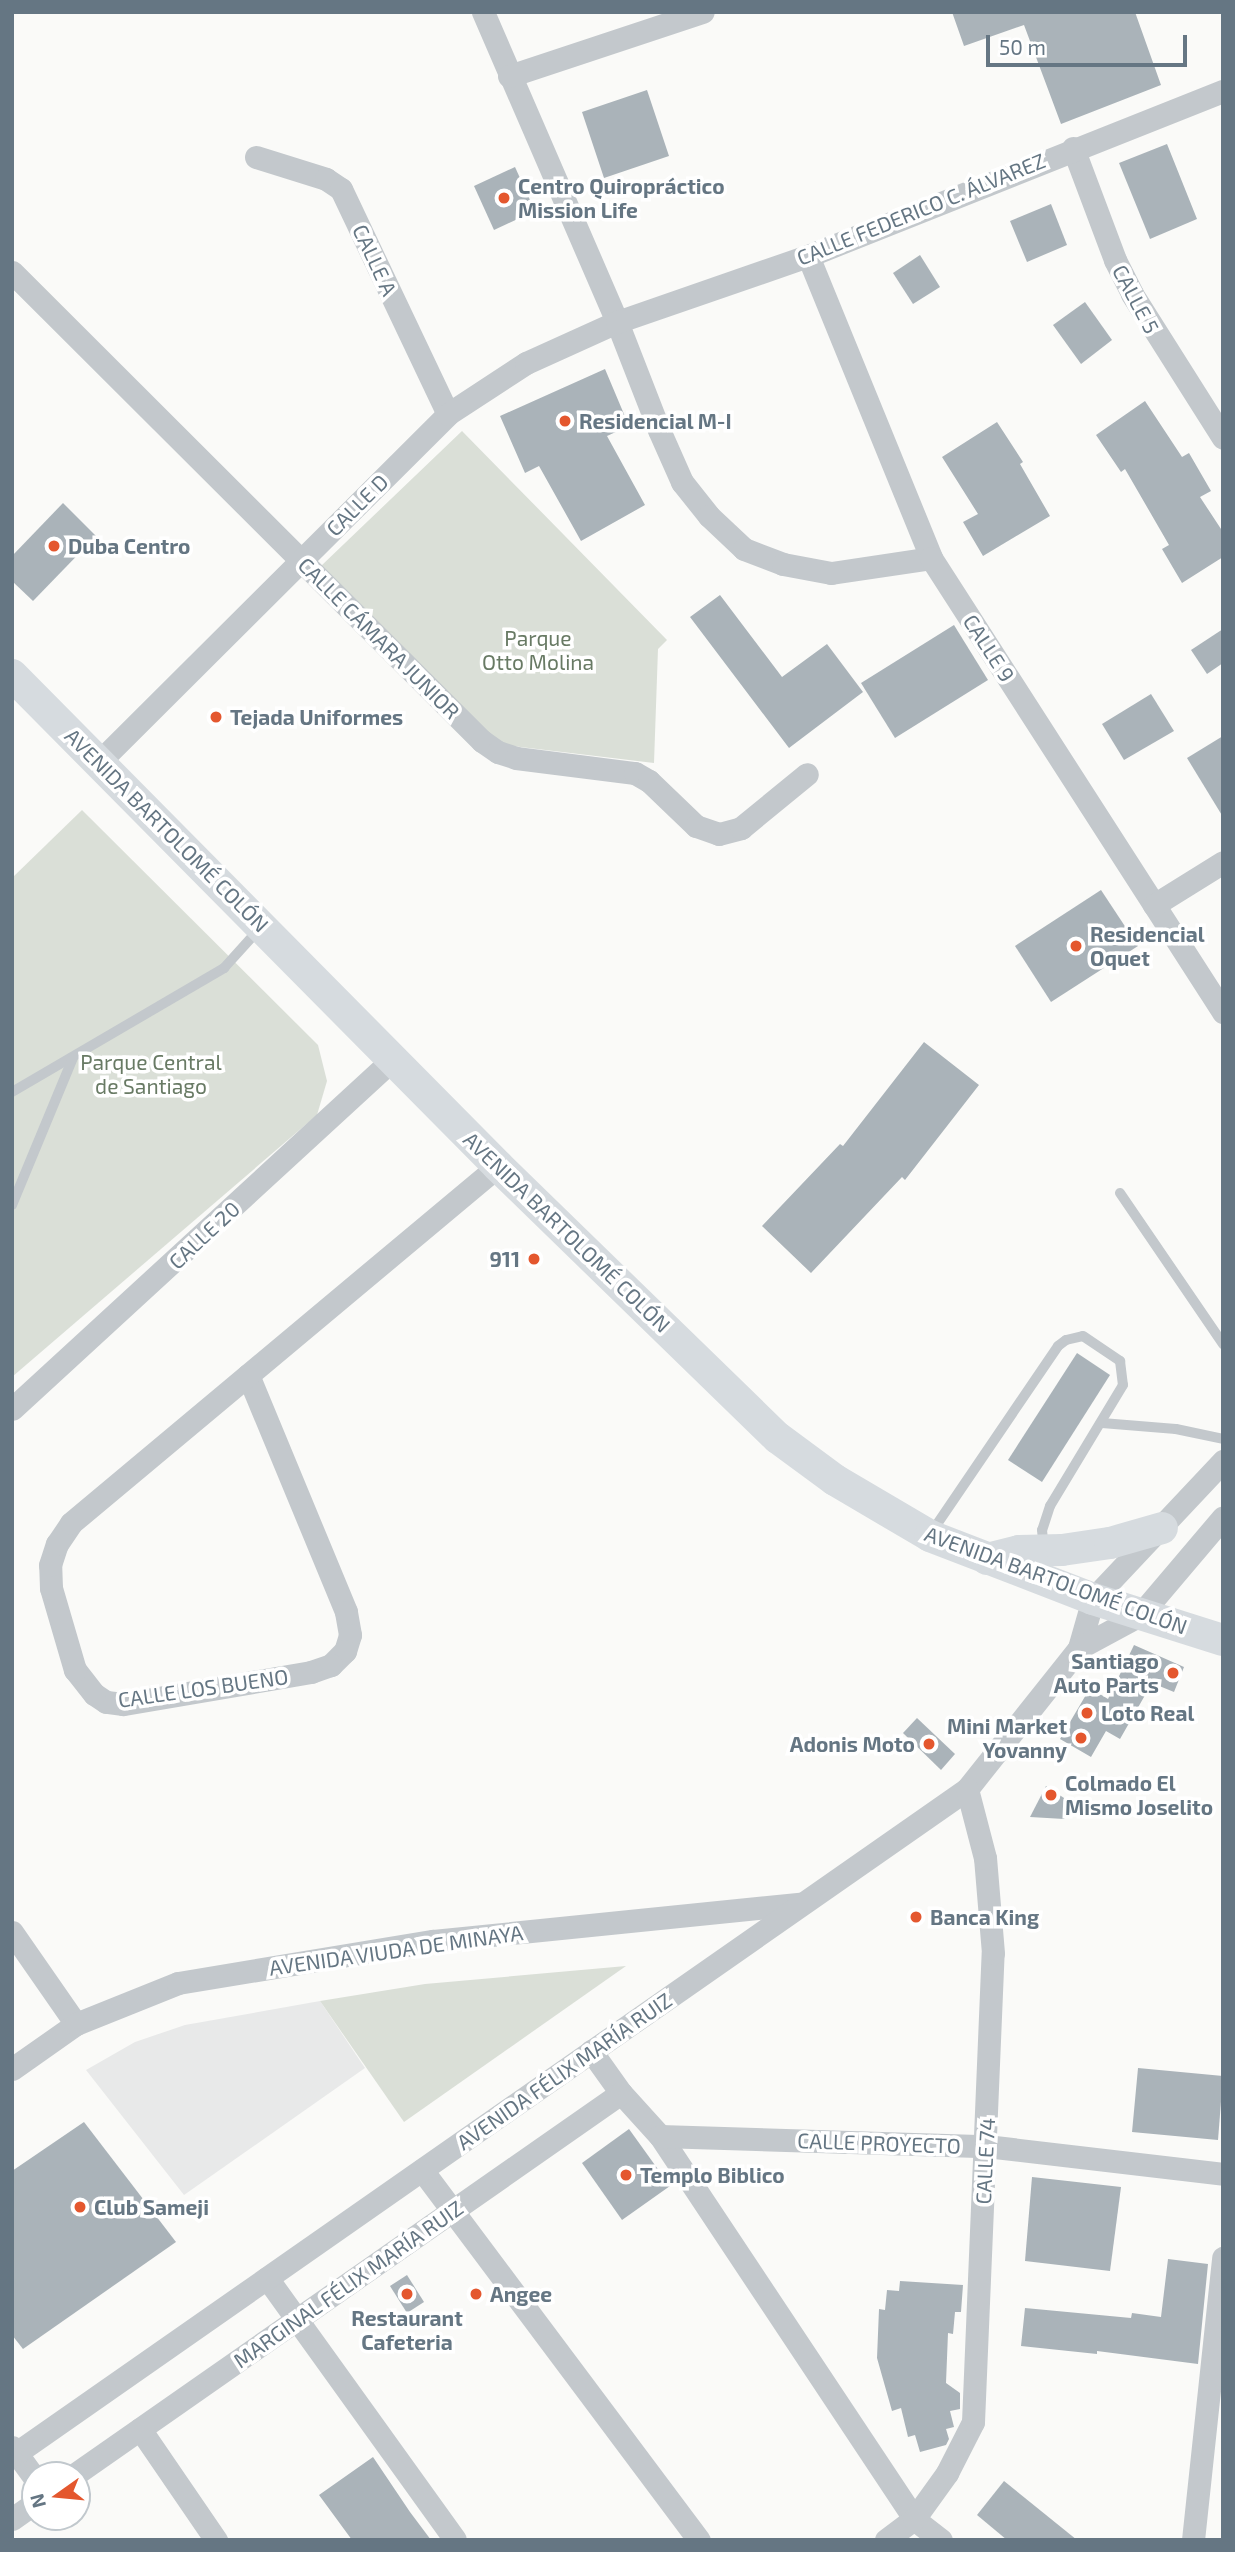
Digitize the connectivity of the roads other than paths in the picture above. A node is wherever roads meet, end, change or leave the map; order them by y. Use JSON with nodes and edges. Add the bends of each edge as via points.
{"nodes":[{"id":1,"x":483,"y":12,"type":"edge"},
{"id":2,"x":702,"y":12,"type":"edge"},
{"id":3,"x":509,"y":76,"type":"junction"},
{"id":4,"x":1223,"y":90,"type":"edge"},
{"id":5,"x":1073,"y":148,"type":"junction"},
{"id":6,"x":256,"y":157,"type":"dead end"},
{"id":7,"x":808,"y":256,"type":"junction"},
{"id":8,"x":12,"y":272,"type":"edge"},
{"id":9,"x":617,"y":322,"type":"junction"},
{"id":10,"x":447,"y":414,"type":"junction"},
{"id":11,"x":1223,"y":438,"type":"edge"},
{"id":12,"x":931,"y":558,"type":"junction"},
{"id":13,"x":302,"y":561,"type":"junction"},
{"id":14,"x":12,"y":674,"type":"edge"},
{"id":15,"x":99,"y":762,"type":"junction"},
{"id":16,"x":807,"y":774,"type":"dead end"},
{"id":17,"x":1223,"y":862,"type":"edge"},
{"id":18,"x":1154,"y":905,"type":"junction"},
{"id":19,"x":261,"y":926,"type":"junction"},
{"id":20,"x":1223,"y":1012,"type":"edge"},
{"id":21,"x":73,"y":1058,"type":"junction"},
{"id":22,"x":393,"y":1059,"type":"junction"},
{"id":23,"x":12,"y":1093,"type":"edge"},
{"id":24,"x":498,"y":1166,"type":"junction"},
{"id":25,"x":1120,"y":1193,"type":"dead end"},
{"id":26,"x":12,"y":1205,"type":"edge"},
{"id":27,"x":1223,"y":1344,"type":"edge"},
{"id":28,"x":248,"y":1375,"type":"junction"},
{"id":29,"x":12,"y":1409,"type":"edge"},
{"id":30,"x":1102,"y":1423,"type":"junction"},
{"id":31,"x":1223,"y":1439,"type":"edge"},
{"id":32,"x":1223,"y":1461,"type":"edge"},
{"id":33,"x":1223,"y":1517,"type":"edge"},
{"id":34,"x":1161,"y":1528,"type":"junction"},
{"id":35,"x":930,"y":1536,"type":"junction"},
{"id":36,"x":1045,"y":1550,"type":"junction"},
{"id":37,"x":987,"y":1559,"type":"junction"},
{"id":38,"x":1093,"y":1599,"type":"junction"},
{"id":39,"x":1140,"y":1615,"type":"junction"},
{"id":40,"x":1223,"y":1640,"type":"edge"},
{"id":41,"x":1080,"y":1648,"type":"junction"},
{"id":42,"x":967,"y":1789,"type":"junction"},
{"id":43,"x":802,"y":1904,"type":"junction"},
{"id":44,"x":12,"y":1932,"type":"edge"},
{"id":45,"x":76,"y":2024,"type":"junction"},
{"id":46,"x":591,"y":2051,"type":"junction"},
{"id":47,"x":12,"y":2069,"type":"edge"},
{"id":48,"x":621,"y":2093,"type":"junction"},
{"id":49,"x":660,"y":2136,"type":"junction"},
{"id":50,"x":986,"y":2147,"type":"junction"},
{"id":51,"x":422,"y":2169,"type":"junction"},
{"id":52,"x":1223,"y":2174,"type":"edge"},
{"id":53,"x":455,"y":2210,"type":"junction"},
{"id":54,"x":1223,"y":2258,"type":"edge"},
{"id":55,"x":267,"y":2278,"type":"junction"},
{"id":56,"x":297,"y":2319,"type":"junction"},
{"id":57,"x":140,"y":2429,"type":"junction"},
{"id":58,"x":14,"y":2452,"type":"edge"},
{"id":59,"x":91,"y":2463,"type":"edge"},
{"id":60,"x":914,"y":2519,"type":"junction"},
{"id":61,"x":216,"y":2540,"type":"edge"},
{"id":62,"x":456,"y":2540,"type":"edge"},
{"id":63,"x":699,"y":2540,"type":"edge"},
{"id":64,"x":886,"y":2540,"type":"edge"},
{"id":65,"x":941,"y":2540,"type":"edge"},
{"id":66,"x":1194,"y":2540,"type":"edge"}],
"edges":[{"from":1,"to":3,"type":"street"},
{"from":2,"to":3,"type":"street"},
{"from":3,"to":9,"type":"street"},
{"from":4,"to":5,"type":"street","name":"CALLE FEDERICO C. ÁLVAREZ"},
{"from":5,"to":7,"type":"street","name":"CALLE FEDERICO C. ÁLVAREZ"},
{"from":5,"to":11,"type":"street","name":"CALLE 5","via":[[1132,294]]},
{"from":6,"to":10,"type":"street","name":"CALLE A","via":[[326,179],[341,189]]},
{"from":7,"to":9,"type":"street","name":"CALLE FEDERICO C. ÁLVAREZ"},
{"from":7,"to":12,"type":"street","name":"CALLE 9"},
{"from":8,"to":13,"type":"street","name":"CALLE CÁMARA JUNIOR"},
{"from":9,"to":10,"type":"street","name":"CALLE D","via":[[526,363]]},
{"from":9,"to":12,"type":"street","via":[[682,482],[744,549],[783,564],[831,573]]},
{"from":10,"to":13,"type":"street","name":"CALLE D"},
{"from":12,"to":18,"type":"street","name":"CALLE 9"},
{"from":13,"to":15,"type":"street","name":"CALLE D"},
{"from":13,"to":16,"type":"street","name":"CALLE CÁMARA JUNIOR","via":[[498,752],[635,773],[696,827],[719,834],[741,828]]},
{"from":14,"to":15,"type":"main road","name":"AVENIDA BARTOLOMÉ COLÓN"},
{"from":15,"to":19,"type":"main road","name":"AVENIDA BARTOLOMÉ COLÓN"},
{"from":17,"to":18,"type":"street"},
{"from":18,"to":20,"type":"street","name":"CALLE 9"},
{"from":19,"to":21,"type":"lane","via":[[224,968]]},
{"from":19,"to":22,"type":"main road","name":"AVENIDA BARTOLOMÉ COLÓN"},
{"from":21,"to":23,"type":"lane"},
{"from":21,"to":26,"type":"lane"},
{"from":22,"to":24,"type":"main road","name":"AVENIDA BARTOLOMÉ COLÓN"},
{"from":22,"to":29,"type":"street","name":"CALLE 20"},
{"from":24,"to":28,"type":"street","name":"CALLE LOS BUENO"},
{"from":24,"to":35,"type":"main road","name":"AVENIDA BARTOLOMÉ COLÓN","via":[[778,1438],[835,1480]]},
{"from":25,"to":27,"type":"lane"},
{"from":28,"to":28,"type":"street","name":"CALLE LOS BUENO","via":[[346,1612],[350,1635],[345,1651],[331,1665],[311,1672],[123,1704],[106,1702],[75,1670],[51,1588],[50,1565],[57,1544],[92,1503]]},
{"from":30,"to":31,"type":"lane","via":[[1176,1429]]},
{"from":30,"to":35,"type":"lane","via":[[1123,1385],[1121,1361],[1083,1336],[1074,1336],[1058,1346]]},
{"from":30,"to":36,"type":"lane","via":[[1050,1506],[1042,1530]]},
{"from":32,"to":34,"type":"street"},
{"from":33,"to":39,"type":"street"},
{"from":34,"to":36,"type":"main road","via":[[1126,1541]]},
{"from":34,"to":38,"type":"street"},
{"from":35,"to":37,"type":"main road","name":"AVENIDA BARTOLOMÉ COLÓN"},
{"from":36,"to":37,"type":"main road","via":[[1009,1552]]},
{"from":37,"to":38,"type":"main road","name":"AVENIDA BARTOLOMÉ COLÓN"},
{"from":38,"to":39,"type":"main road","name":"AVENIDA BARTOLOMÉ COLÓN"},
{"from":38,"to":41,"type":"street","name":"AVENIDA FÉLIX MARÍA RUIZ"},
{"from":39,"to":40,"type":"main road","name":"AVENIDA BARTOLOMÉ COLÓN"},
{"from":39,"to":41,"type":"street","name":"AVENIDA FÉLIX MARÍA RUIZ"},
{"from":41,"to":42,"type":"street","name":"AVENIDA FÉLIX MARÍA RUIZ"},
{"from":42,"to":43,"type":"street","name":"AVENIDA FÉLIX MARÍA RUIZ"},
{"from":42,"to":50,"type":"street","name":"CALLE 74","via":[[985,1858],[993,1953]]},
{"from":43,"to":45,"type":"street","name":"AVENIDA VIUDA DE MINAYA","via":[[406,1945],[178,1983]]},
{"from":43,"to":46,"type":"street","name":"AVENIDA FÉLIX MARÍA RUIZ"},
{"from":44,"to":45,"type":"street"},
{"from":45,"to":47,"type":"street","name":"AVENIDA VIUDA DE MINAYA"},
{"from":46,"to":48,"type":"street"},
{"from":46,"to":51,"type":"street","name":"AVENIDA FÉLIX MARÍA RUIZ"},
{"from":48,"to":49,"type":"street"},
{"from":48,"to":53,"type":"street","name":"MARGINAL FÉLIX MARÍA RUIZ"},
{"from":49,"to":50,"type":"street","name":"CALLE PROYECTO"},
{"from":49,"to":60,"type":"street"},
{"from":50,"to":52,"type":"street","name":"CALLE PROYECTO"},
{"from":50,"to":60,"type":"street","name":"CALLE 74","via":[[973,2422],[947,2473]]},
{"from":51,"to":53,"type":"street"},
{"from":51,"to":55,"type":"street","name":"AVENIDA FÉLIX MARÍA RUIZ"},
{"from":53,"to":56,"type":"street","name":"MARGINAL FÉLIX MARÍA RUIZ"},
{"from":53,"to":63,"type":"street"},
{"from":54,"to":66,"type":"street"},
{"from":55,"to":56,"type":"street"},
{"from":55,"to":58,"type":"street","name":"AVENIDA FÉLIX MARÍA RUIZ"},
{"from":56,"to":57,"type":"street","name":"MARGINAL FÉLIX MARÍA RUIZ"},
{"from":56,"to":62,"type":"street"},
{"from":57,"to":59,"type":"street","name":"MARGINAL FÉLIX MARÍA RUIZ"},
{"from":57,"to":61,"type":"street"},
{"from":60,"to":64,"type":"street","name":"CALLE 74"},
{"from":60,"to":65,"type":"street"}]}
